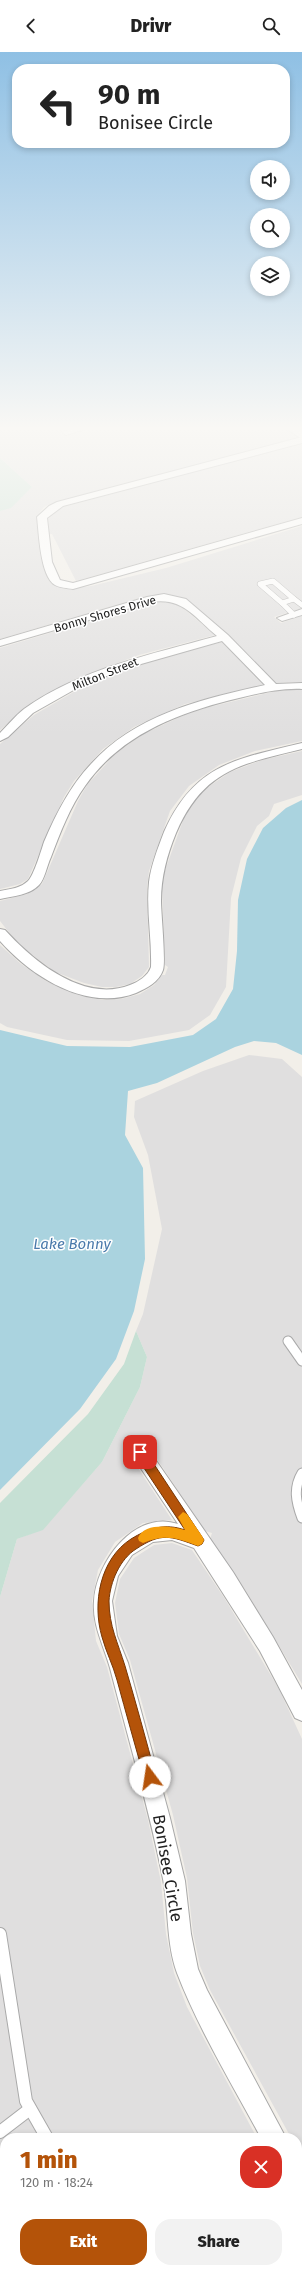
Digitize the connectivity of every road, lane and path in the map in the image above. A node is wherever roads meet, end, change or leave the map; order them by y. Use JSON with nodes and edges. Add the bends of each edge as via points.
{"nodes":[{"id":1,"x":43,"y":529,"type":"edge"},
{"id":2,"x":275,"y":529,"type":"edge"},
{"id":3,"x":294,"y":599,"type":"junction"},
{"id":4,"x":282,"y":603,"type":"junction"},
{"id":5,"x":302,"y":605,"type":"edge"},
{"id":6,"x":298,"y":613,"type":"edge"},
{"id":7,"x":282,"y":618,"type":"dead end"},
{"id":8,"x":224,"y":637,"type":"junction"},
{"id":9,"x":0,"y":643,"type":"edge"},
{"id":10,"x":302,"y":686,"type":"edge"},
{"id":11,"x":273,"y":687,"type":"junction"},
{"id":12,"x":0,"y":738,"type":"edge"},
{"id":13,"x":302,"y":746,"type":"edge"},
{"id":14,"x":0,"y":895,"type":"edge"},
{"id":15,"x":0,"y":933,"type":"edge"},
{"id":16,"x":288,"y":1341,"type":"dead end"},
{"id":17,"x":302,"y":1361,"type":"edge"},
{"id":18,"x":140,"y":1452,"type":"dead end"},
{"id":19,"x":302,"y":1473,"type":"edge"},
{"id":20,"x":302,"y":1518,"type":"edge"},
{"id":21,"x":198,"y":1540,"type":"junction"},
{"id":22,"x":302,"y":1711,"type":"edge"},
{"id":23,"x":0,"y":1934,"type":"edge"},
{"id":24,"x":30,"y":2109,"type":"junction"},
{"id":25,"x":0,"y":2132,"type":"edge"},
{"id":26,"x":44,"y":2133,"type":"edge"},
{"id":27,"x":271,"y":2133,"type":"edge"}],
"edges":[{"from":1,"to":2,"type":"street","via":[[47,559],[54,578],[63,584],[73,586]]},
{"from":3,"to":4,"type":"lane"},
{"from":3,"to":4,"type":"lane","via":[[273,580],[260,584]]},
{"from":3,"to":5,"type":"lane"},
{"from":4,"to":6,"type":"lane"},
{"from":6,"to":7,"type":"street"},
{"from":8,"to":9,"type":"street","name":"Bonny Shores Drive","via":[[182,601],[164,597]]},
{"from":8,"to":11,"type":"street","name":"Bonny Shores Drive"},
{"from":8,"to":12,"type":"street","name":"Milton Street","via":[[143,658],[79,683],[28,712]]},
{"from":10,"to":11,"type":"street"},
{"from":11,"to":14,"type":"street","via":[[189,708],[138,731],[109,752],[81,783],[71,799],[35,882],[24,889]]},
{"from":13,"to":15,"type":"street","via":[[258,756],[225,769],[195,789],[185,801],[156,872],[154,887],[157,969],[149,980],[135,989],[102,994],[51,977],[13,949]]},
{"from":16,"to":17,"type":"lane"},
{"from":18,"to":21,"type":"street"},
{"from":19,"to":20,"type":"lane","via":[[295,1494]]},
{"from":21,"to":22,"type":"street","via":[[235,1593],[289,1684]]},
{"from":21,"to":27,"type":"street","name":"Bonisee Circle","via":[[172,1531],[150,1534],[125,1549],[109,1574],[103,1601],[107,1636],[118,1663],[160,1818],[174,1881],[187,1970],[198,1998]]},
{"from":23,"to":24,"type":"lane","via":[[26,2101]]},
{"from":24,"to":25,"type":"lane"},
{"from":24,"to":26,"type":"lane"}]}
